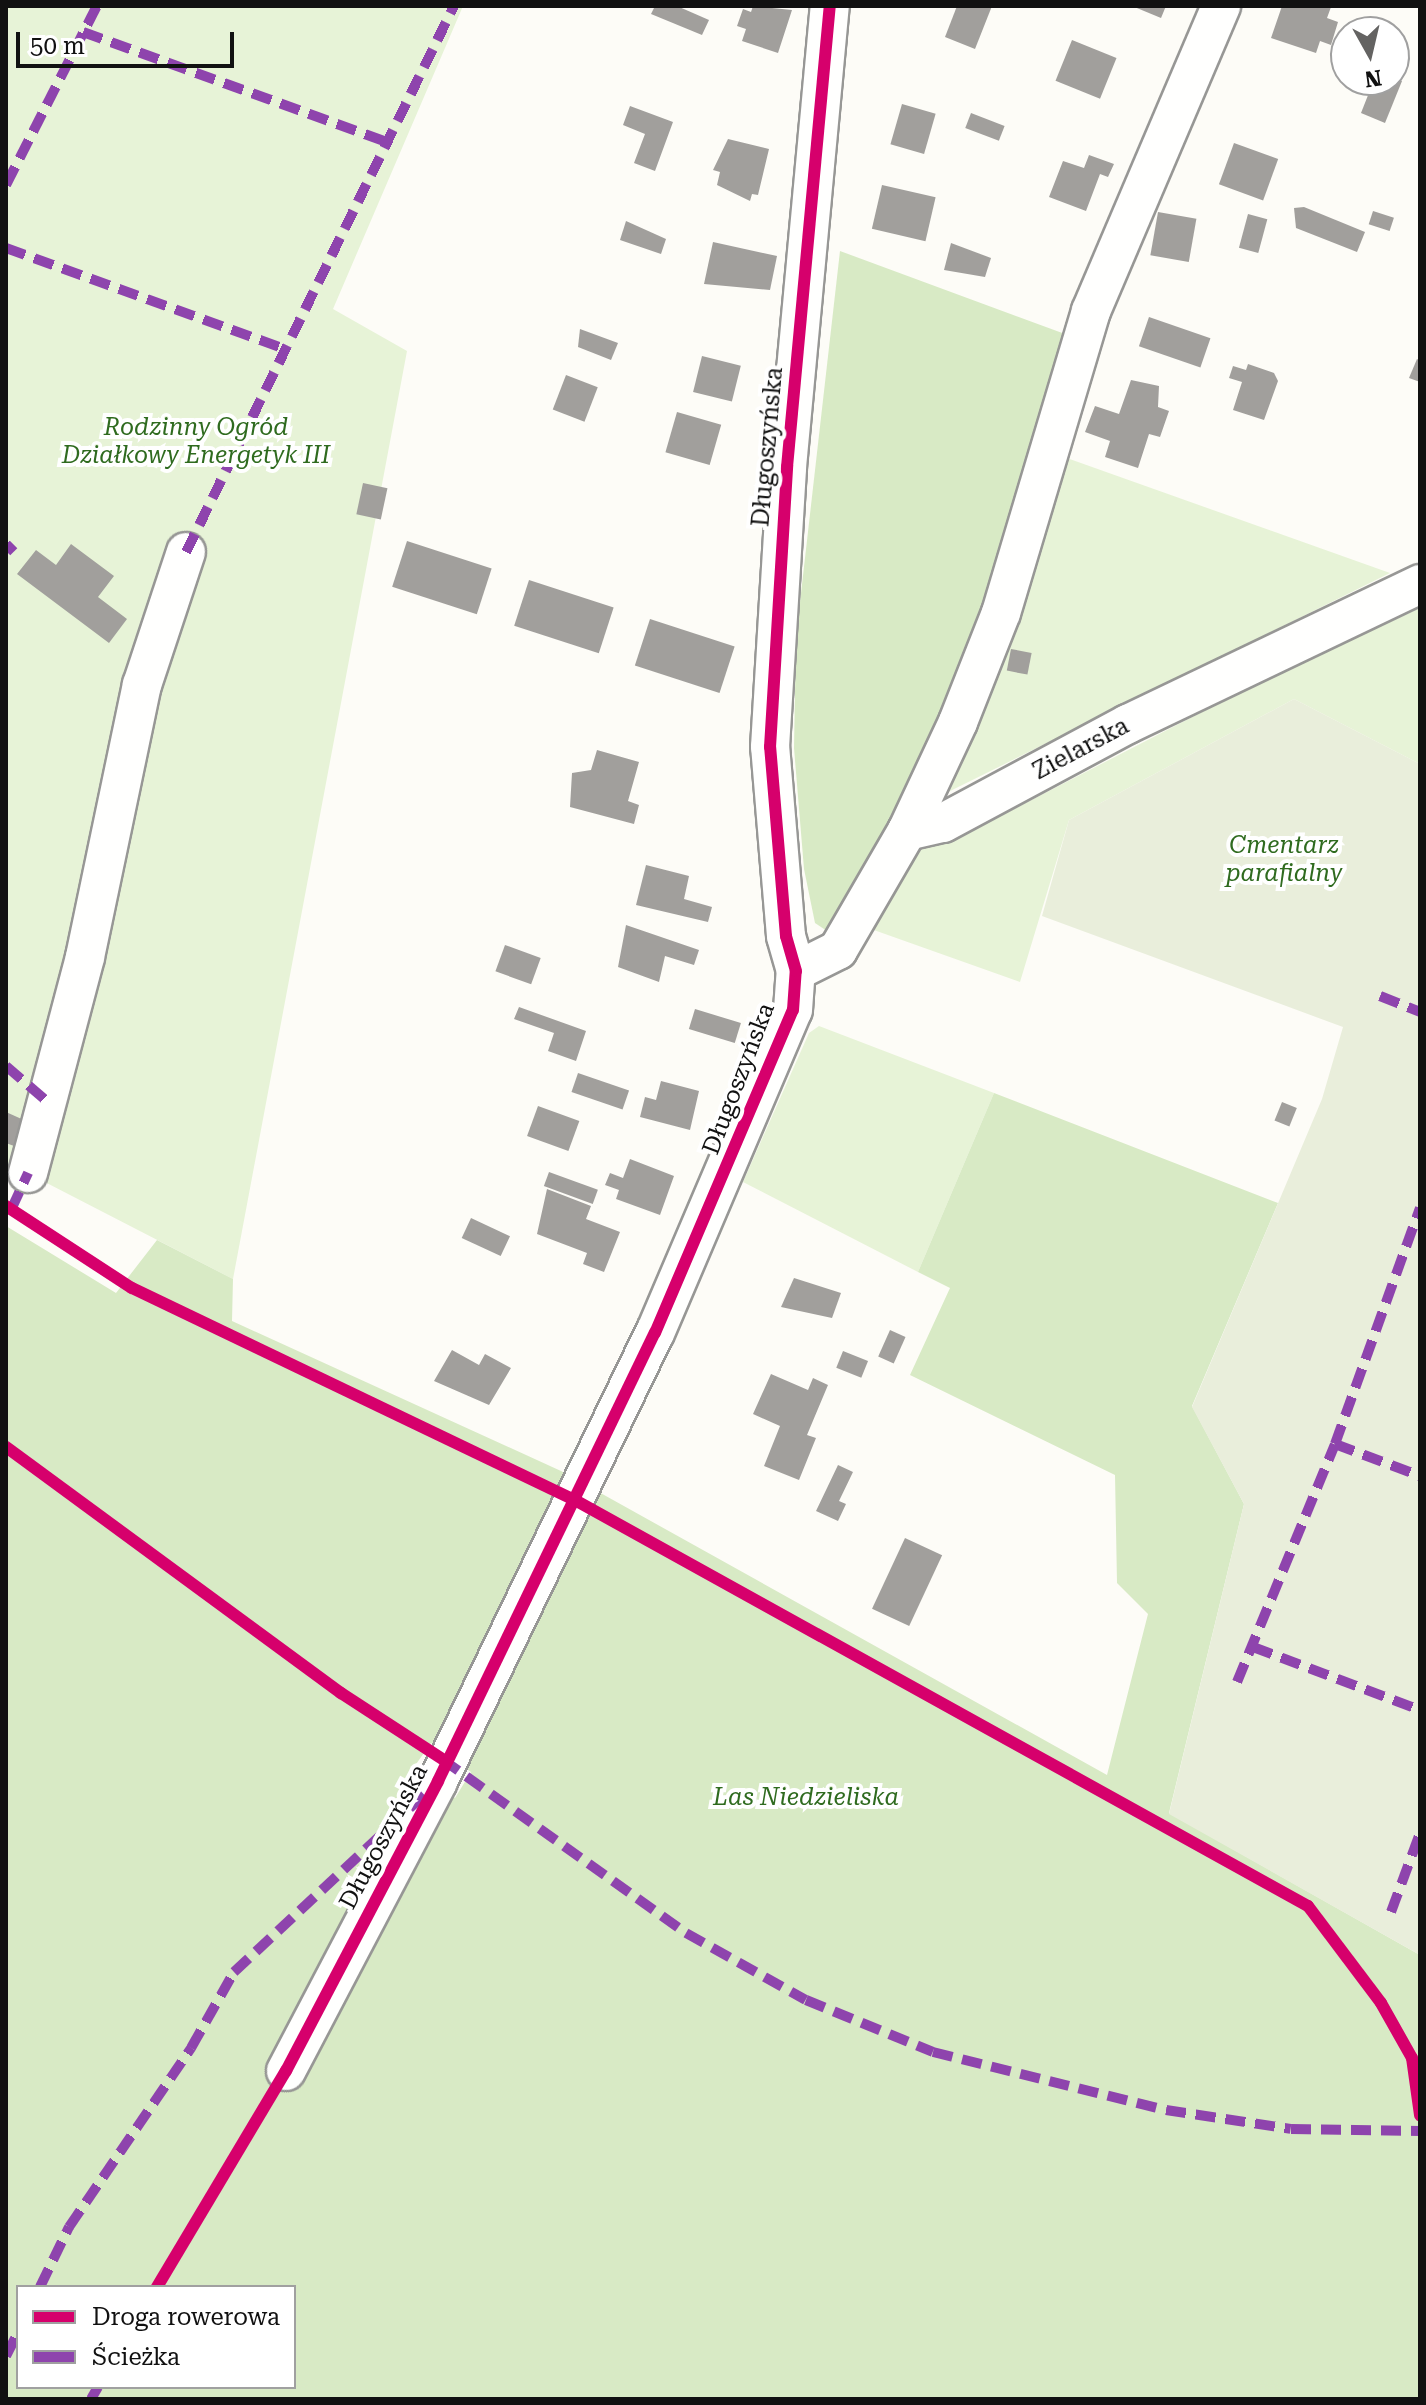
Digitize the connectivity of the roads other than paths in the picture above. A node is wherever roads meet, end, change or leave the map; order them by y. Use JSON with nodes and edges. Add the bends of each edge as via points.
{"nodes":[{"id":1,"x":830,"y":6,"type":"edge"},
{"id":2,"x":1221,"y":6,"type":"edge"},
{"id":3,"x":186,"y":552,"type":"dead end"},
{"id":4,"x":1420,"y":584,"type":"edge"},
{"id":5,"x":907,"y":831,"type":"junction"},
{"id":6,"x":796,"y":971,"type":"junction"},
{"id":7,"x":28,"y":1173,"type":"dead end"},
{"id":8,"x":286,"y":2071,"type":"dead end"}],
"edges":[{"from":1,"to":6,"type":"street","name":"Długoszyńska","via":[[787,467],[770,747],[786,936]]},
{"from":2,"to":5,"type":"street","via":[[1091,311],[1001,613]]},
{"from":3,"to":7,"type":"street","via":[[142,685],[85,957]]},
{"from":4,"to":5,"type":"street","name":"Zielarska","via":[[1128,724],[943,823]]},
{"from":5,"to":6,"type":"street","via":[[838,950]]},
{"from":6,"to":8,"type":"street","name":"Długoszyńska","via":[[793,1010],[781,1044],[655,1333],[438,1781]]}]}
